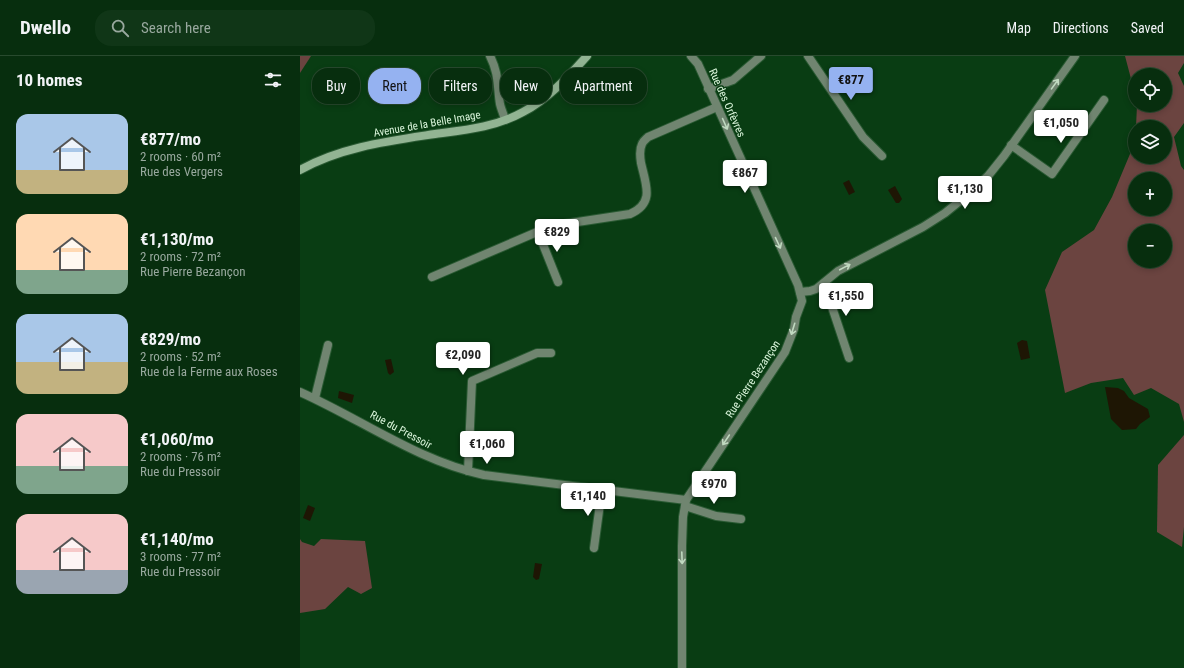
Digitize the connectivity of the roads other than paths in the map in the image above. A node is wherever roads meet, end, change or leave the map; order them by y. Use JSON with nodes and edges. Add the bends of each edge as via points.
{"nodes":[{"id":1,"x":490,"y":56,"type":"edge"},
{"id":2,"x":587,"y":56,"type":"edge"},
{"id":3,"x":691,"y":56,"type":"edge"},
{"id":4,"x":761,"y":56,"type":"edge"},
{"id":5,"x":808,"y":56,"type":"edge"},
{"id":6,"x":1075,"y":56,"type":"edge"},
{"id":7,"x":708,"y":89,"type":"junction"},
{"id":8,"x":1104,"y":100,"type":"dead end"},
{"id":9,"x":717,"y":107,"type":"junction"},
{"id":10,"x":505,"y":120,"type":"junction"},
{"id":11,"x":1011,"y":145,"type":"junction"},
{"id":12,"x":882,"y":156,"type":"dead end"},
{"id":13,"x":300,"y":170,"type":"edge"},
{"id":14,"x":538,"y":232,"type":"junction"},
{"id":15,"x":432,"y":277,"type":"dead end"},
{"id":16,"x":558,"y":282,"type":"dead end"},
{"id":17,"x":824,"y":283,"type":"junction"},
{"id":18,"x":800,"y":292,"type":"junction"},
{"id":19,"x":328,"y":345,"type":"dead end"},
{"id":20,"x":551,"y":353,"type":"dead end"},
{"id":21,"x":849,"y":358,"type":"dead end"},
{"id":22,"x":300,"y":392,"type":"edge"},
{"id":23,"x":315,"y":398,"type":"junction"},
{"id":24,"x":468,"y":471,"type":"junction"},
{"id":25,"x":602,"y":489,"type":"junction"},
{"id":26,"x":686,"y":503,"type":"junction"},
{"id":27,"x":740,"y":519,"type":"dead end"},
{"id":28,"x":594,"y":548,"type":"dead end"},
{"id":29,"x":682,"y":668,"type":"edge"}],
"edges":[{"from":1,"to":10,"type":"street","via":[[495,65],[500,104]]},
{"from":2,"to":10,"type":"street","name":"Avenue de la Belle Image","via":[[545,98]]},
{"from":3,"to":7,"type":"street","name":"Rue des Orfèvres","via":[[698,64]]},
{"from":4,"to":7,"type":"street","via":[[733,80]]},
{"from":5,"to":12,"type":"street","via":[[863,137]]},
{"from":11,"to":6,"type":"street","one_way":true},
{"from":7,"to":9,"type":"street","name":"Rue des Orfèvres"},
{"from":8,"to":11,"type":"street","via":[[1052,174]]},
{"from":9,"to":14,"type":"street","via":[[648,137],[642,144],[640,157],[647,192],[646,202],[638,211],[559,224]]},
{"from":9,"to":18,"type":"street","name":"Rue des Orfèvres","one_way":true},
{"from":10,"to":13,"type":"street","name":"Avenue de la Belle Image","via":[[475,129],[364,146]]},
{"from":17,"to":11,"type":"street","one_way":true,"via":[[838,272],[945,213],[988,176]]},
{"from":14,"to":15,"type":"street"},
{"from":14,"to":16,"type":"street"},
{"from":17,"to":18,"type":"street","via":[[810,292]]},
{"from":17,"to":21,"type":"street"},
{"from":18,"to":26,"type":"street","name":"Rue Pierre Bezançon","one_way":true,"via":[[802,301],[785,352]]},
{"from":19,"to":23,"type":"street"},
{"from":20,"to":24,"type":"street","via":[[538,353],[472,381]]},
{"from":22,"to":23,"type":"street","name":"Rue du Pressoir"},
{"from":23,"to":24,"type":"street","name":"Rue du Pressoir","via":[[425,456]]},
{"from":24,"to":25,"type":"street","name":"Rue du Pressoir"},
{"from":25,"to":26,"type":"street","name":"Rue du Pressoir"},
{"from":25,"to":28,"type":"street"},
{"from":26,"to":27,"type":"street","name":"Rue du Pressoir","via":[[716,516]]},
{"from":26,"to":29,"type":"street","name":"Rue Pierre Bezançon","one_way":true,"via":[[682,546]]}]}
